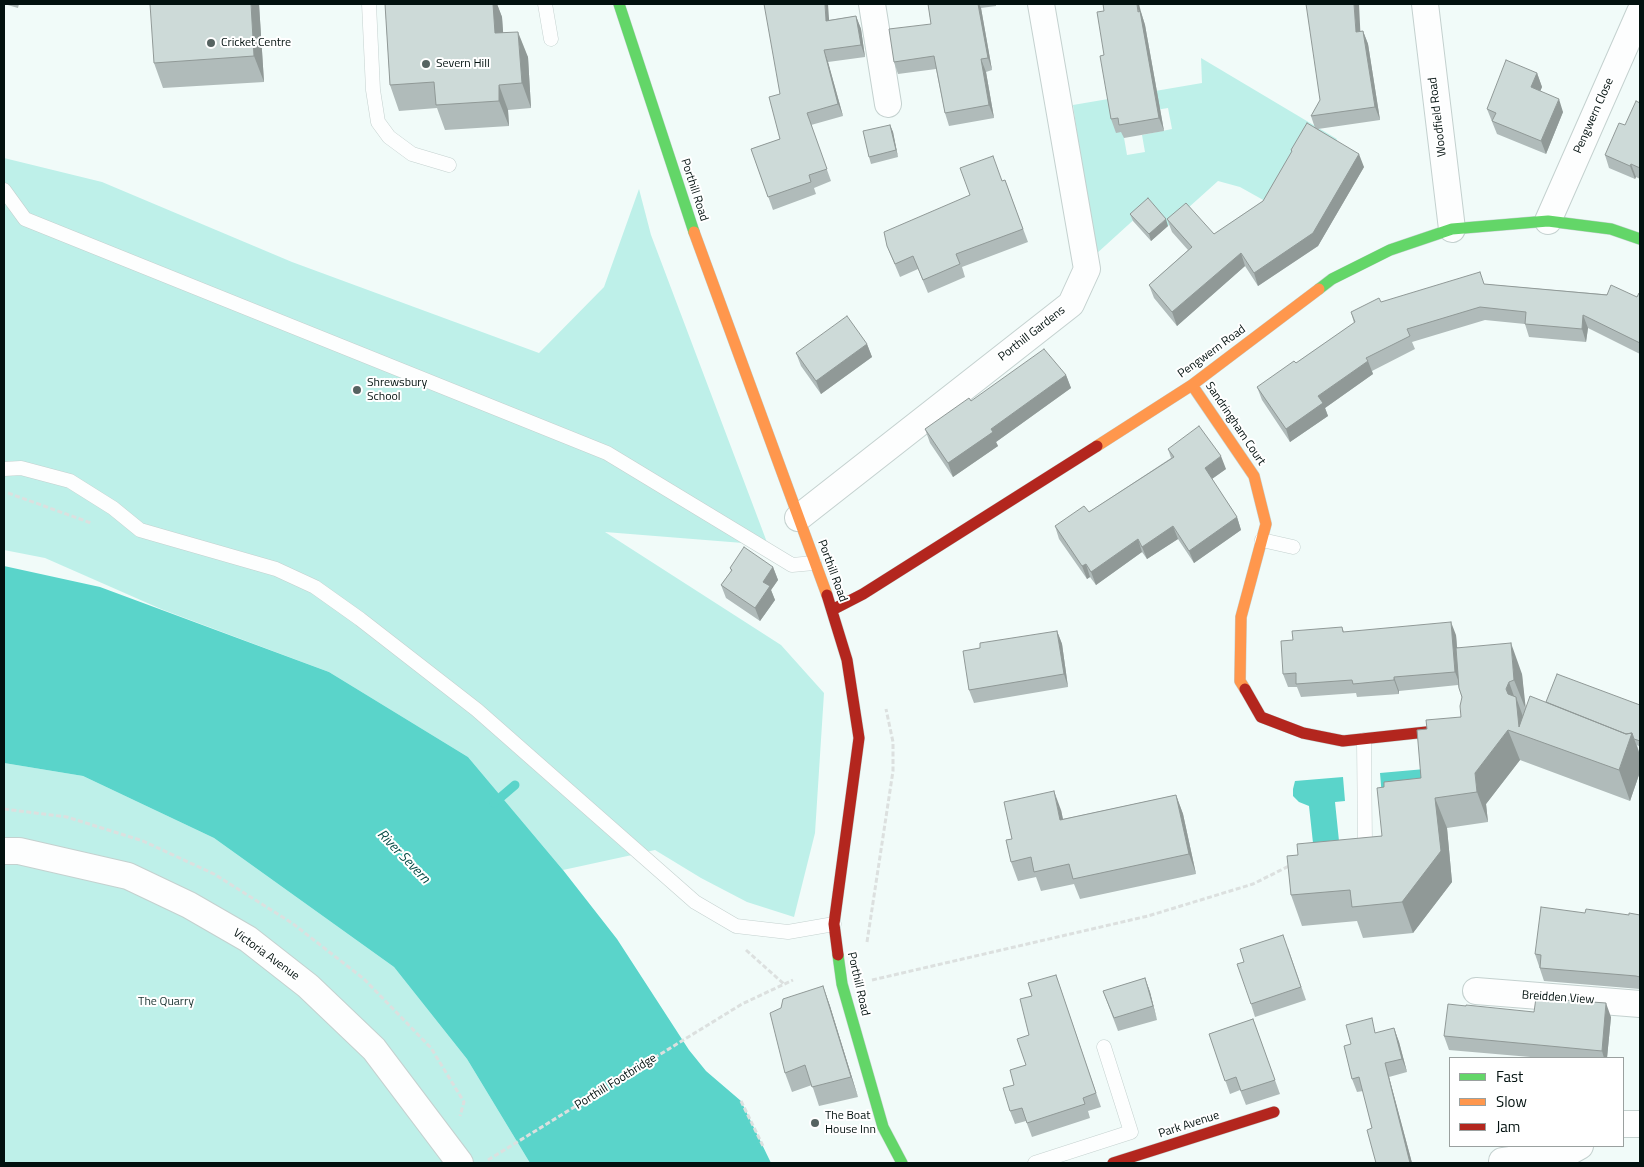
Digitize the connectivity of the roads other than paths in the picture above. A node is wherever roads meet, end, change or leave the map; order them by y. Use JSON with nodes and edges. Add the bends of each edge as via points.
{"nodes":[{"id":1,"x":369,"y":4,"type":"edge"},
{"id":2,"x":545,"y":4,"type":"edge"},
{"id":3,"x":619,"y":4,"type":"edge"},
{"id":4,"x":872,"y":4,"type":"edge"},
{"id":5,"x":1041,"y":4,"type":"edge"},
{"id":6,"x":1425,"y":4,"type":"edge"},
{"id":7,"x":1640,"y":12,"type":"edge"},
{"id":8,"x":551,"y":40,"type":"dead end"},
{"id":9,"x":888,"y":104,"type":"dead end"},
{"id":10,"x":449,"y":165,"type":"dead end"},
{"id":11,"x":4,"y":190,"type":"edge"},
{"id":12,"x":1548,"y":221,"type":"junction"},
{"id":13,"x":1452,"y":230,"type":"junction"},
{"id":14,"x":1640,"y":239,"type":"edge"},
{"id":15,"x":1192,"y":385,"type":"junction"},
{"id":16,"x":4,"y":469,"type":"edge"},
{"id":17,"x":798,"y":518,"type":"junction"},
{"id":18,"x":1262,"y":540,"type":"junction"},
{"id":19,"x":1293,"y":547,"type":"dead end"},
{"id":20,"x":814,"y":563,"type":"junction"},
{"id":21,"x":832,"y":610,"type":"junction"},
{"id":22,"x":1464,"y":728,"type":"edge"},
{"id":23,"x":1364,"y":740,"type":"junction"},
{"id":24,"x":1365,"y":845,"type":"edge"},
{"id":25,"x":4,"y":851,"type":"edge"},
{"id":26,"x":834,"y":924,"type":"junction"},
{"id":27,"x":1476,"y":991,"type":"dead end"},
{"id":28,"x":1640,"y":1004,"type":"edge"},
{"id":29,"x":1104,"y":1046,"type":"dead end"},
{"id":30,"x":1274,"y":1112,"type":"dead end"},
{"id":31,"x":1624,"y":1124,"type":"edge"},
{"id":32,"x":1640,"y":1124,"type":"edge"},
{"id":33,"x":1578,"y":1147,"type":"edge"},
{"id":34,"x":1502,"y":1161,"type":"dead end"},
{"id":35,"x":460,"y":1163,"type":"edge"},
{"id":36,"x":902,"y":1163,"type":"edge"},
{"id":37,"x":1036,"y":1163,"type":"edge"},
{"id":38,"x":1113,"y":1163,"type":"edge"}],
"edges":[{"from":1,"to":10,"type":"lane","via":[[373,90],[378,122],[389,137],[412,154]]},
{"from":2,"to":8,"type":"lane"},
{"from":3,"to":17,"type":"street","name":"Porthill Road","via":[[689,219]]},
{"from":4,"to":9,"type":"street"},
{"from":5,"to":17,"type":"street","name":"Porthill Gardens","via":[[1087,269],[1071,304]]},
{"from":6,"to":13,"type":"street","name":"Woodfield Road"},
{"from":7,"to":12,"type":"street","name":"Pengwern Close"},
{"from":11,"to":20,"type":"lane","via":[[25,219],[607,453],[792,565]]},
{"from":12,"to":13,"type":"street","name":"Pengwern Road"},
{"from":12,"to":14,"type":"street","name":"Pengwern Road","via":[[1611,228]]},
{"from":13,"to":15,"type":"street","name":"Pengwern Road","via":[[1390,250],[1332,279]]},
{"from":15,"to":18,"type":"street","name":"Sandringham Court","via":[[1254,476],[1266,524]]},
{"from":15,"to":21,"type":"street","name":"Pengwern Road","via":[[863,594]]},
{"from":16,"to":26,"type":"lane","via":[[21,468],[70,481],[113,508],[140,530],[276,569],[315,587],[477,710],[695,902],[736,926],[788,932]]},
{"from":17,"to":20,"type":"street","name":"Porthill Road"},
{"from":18,"to":19,"type":"lane"},
{"from":18,"to":23,"type":"street","name":"Sandringham Court","via":[[1240,617],[1240,681],[1261,717],[1303,733],[1342,741]]},
{"from":20,"to":21,"type":"street","name":"Porthill Road"},
{"from":21,"to":26,"type":"street","name":"Porthill Road","via":[[847,660],[859,738]]},
{"from":22,"to":23,"type":"street","name":"Sandringham Court"},
{"from":23,"to":24,"type":"lane"},
{"from":25,"to":35,"type":"street","name":"Victoria Avenue","via":[[19,851],[128,876],[189,905],[248,939],[308,986],[374,1049]]},
{"from":26,"to":36,"type":"street","name":"Porthill Road","via":[[842,984],[883,1127]]},
{"from":27,"to":28,"type":"street","name":"Breidden View"},
{"from":29,"to":37,"type":"lane","via":[[1131,1132]]},
{"from":30,"to":38,"type":"street","name":"Park Avenue"},
{"from":31,"to":32,"type":"street"},
{"from":33,"to":34,"type":"street","via":[[1571,1151]]}]}
